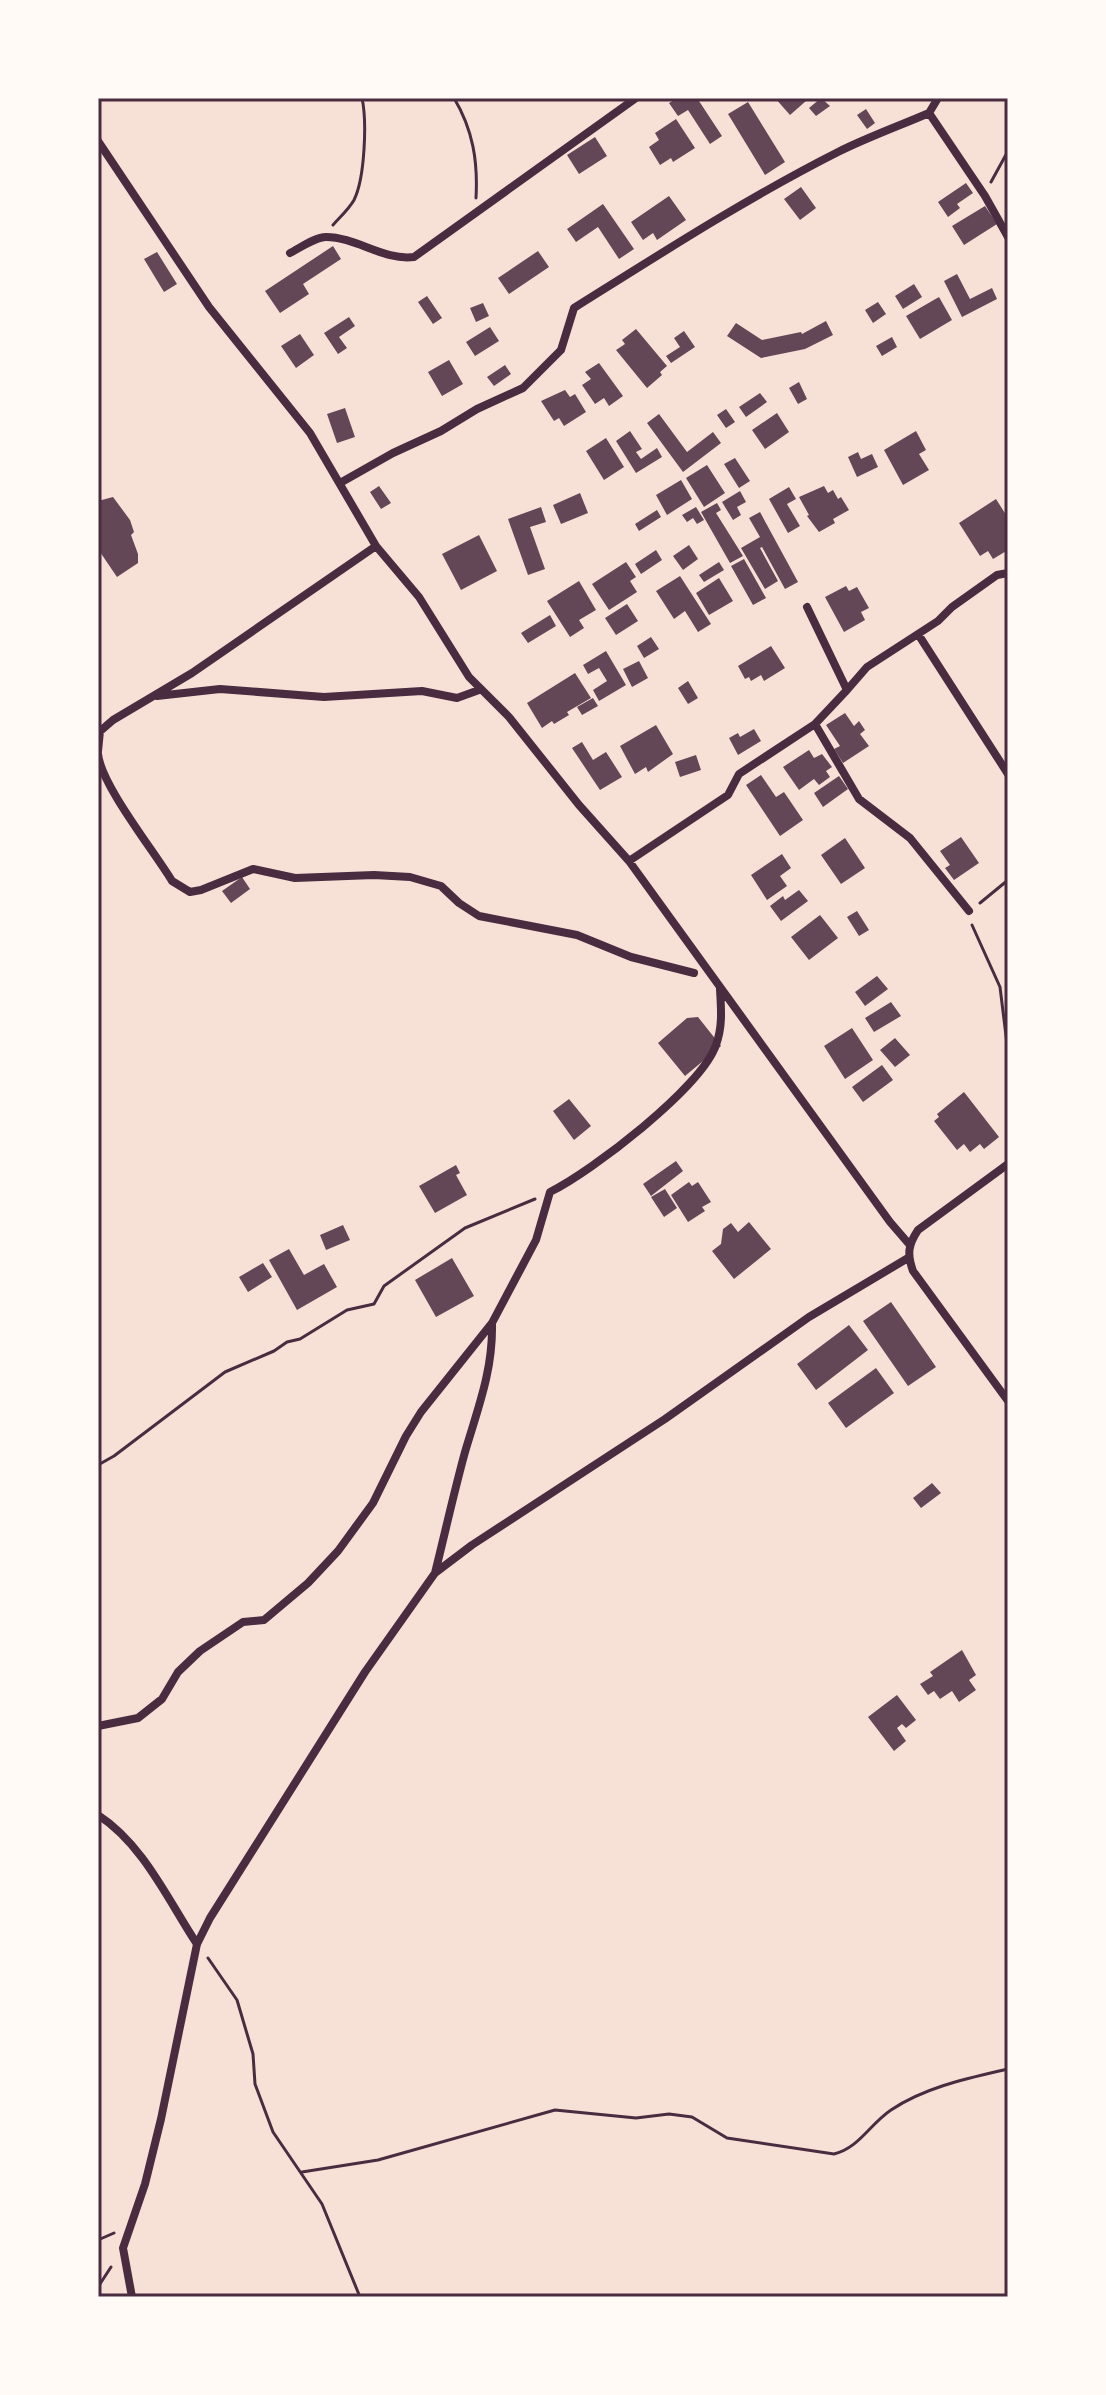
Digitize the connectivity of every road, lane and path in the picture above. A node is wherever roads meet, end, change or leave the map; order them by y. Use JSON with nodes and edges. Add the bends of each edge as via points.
{"nodes":[{"id":1,"x":362,"y":98,"type":"edge"},
{"id":2,"x":454,"y":98,"type":"edge"},
{"id":3,"x":636,"y":98,"type":"edge"},
{"id":4,"x":938,"y":98,"type":"edge"},
{"id":5,"x":929,"y":113,"type":"junction"},
{"id":6,"x":98,"y":141,"type":"edge"},
{"id":7,"x":1008,"y":151,"type":"edge"},
{"id":8,"x":985,"y":196,"type":"junction"},
{"id":9,"x":475,"y":212,"type":"junction"},
{"id":10,"x":323,"y":236,"type":"junction"},
{"id":11,"x":1008,"y":237,"type":"edge"},
{"id":12,"x":290,"y":253,"type":"dead end"},
{"id":13,"x":340,"y":483,"type":"junction"},
{"id":14,"x":376,"y":546,"type":"junction"},
{"id":15,"x":1008,"y":573,"type":"edge"},
{"id":16,"x":807,"y":607,"type":"dead end"},
{"id":17,"x":918,"y":634,"type":"junction"},
{"id":18,"x":479,"y":690,"type":"junction"},
{"id":19,"x":847,"y":690,"type":"junction"},
{"id":20,"x":153,"y":696,"type":"junction"},
{"id":21,"x":815,"y":724,"type":"junction"},
{"id":22,"x":99,"y":732,"type":"edge"},
{"id":23,"x":98,"y":752,"type":"edge"},
{"id":24,"x":1008,"y":774,"type":"edge"},
{"id":25,"x":629,"y":861,"type":"junction"},
{"id":26,"x":1008,"y":880,"type":"edge"},
{"id":27,"x":969,"y":911,"type":"junction"},
{"id":28,"x":694,"y":973,"type":"dead end"},
{"id":29,"x":720,"y":988,"type":"junction"},
{"id":30,"x":1008,"y":1052,"type":"edge"},
{"id":31,"x":1008,"y":1164,"type":"edge"},
{"id":32,"x":550,"y":1192,"type":"junction"},
{"id":33,"x":909,"y":1244,"type":"junction"},
{"id":34,"x":908,"y":1258,"type":"junction"},
{"id":35,"x":492,"y":1323,"type":"junction"},
{"id":36,"x":1008,"y":1401,"type":"edge"},
{"id":37,"x":98,"y":1465,"type":"edge"},
{"id":38,"x":435,"y":1573,"type":"junction"},
{"id":39,"x":98,"y":1726,"type":"edge"},
{"id":40,"x":98,"y":1815,"type":"edge"},
{"id":41,"x":197,"y":1944,"type":"junction"},
{"id":42,"x":1008,"y":2069,"type":"edge"},
{"id":43,"x":302,"y":2172,"type":"junction"},
{"id":44,"x":123,"y":2248,"type":"junction"},
{"id":45,"x":98,"y":2287,"type":"edge"},
{"id":46,"x":132,"y":2297,"type":"edge"},
{"id":47,"x":360,"y":2297,"type":"edge"}],
"edges":[{"from":1,"to":10,"type":"path","via":[[366,131],[357,189]]},
{"from":2,"to":9,"type":"path","via":[[474,143]]},
{"from":3,"to":9,"type":"street"},
{"from":4,"to":5,"type":"street"},
{"from":5,"to":8,"type":"street"},
{"from":5,"to":13,"type":"street","via":[[784,181],[574,308],[561,350],[523,388]]},
{"from":6,"to":13,"type":"street","via":[[209,307],[310,433]]},
{"from":7,"to":8,"type":"path"},
{"from":8,"to":11,"type":"street"},
{"from":9,"to":10,"type":"street","via":[[407,258]]},
{"from":10,"to":12,"type":"street"},
{"from":13,"to":14,"type":"street"},
{"from":14,"to":18,"type":"street","via":[[419,597]]},
{"from":14,"to":20,"type":"street"},
{"from":15,"to":17,"type":"street","via":[[997,575]]},
{"from":16,"to":19,"type":"street"},
{"from":17,"to":19,"type":"street","via":[[867,667]]},
{"from":17,"to":24,"type":"street"},
{"from":18,"to":20,"type":"street","via":[[457,698],[422,691],[324,697],[220,689]]},
{"from":18,"to":25,"type":"street","via":[[509,717]]},
{"from":19,"to":21,"type":"street"},
{"from":20,"to":22,"type":"street"},
{"from":21,"to":25,"type":"street","via":[[739,774],[728,795]]},
{"from":21,"to":27,"type":"street","via":[[859,799],[910,838]]},
{"from":22,"to":23,"type":"street"},
{"from":23,"to":28,"type":"street","via":[[108,783],[172,881],[190,892],[253,869],[295,878],[410,877],[441,886],[479,916],[577,935],[631,957]]},
{"from":25,"to":29,"type":"street"},
{"from":26,"to":27,"type":"path"},
{"from":27,"to":30,"type":"path","via":[[1000,987]]},
{"from":29,"to":32,"type":"street","via":[[722,1019],[710,1059],[648,1122]]},
{"from":29,"to":33,"type":"street"},
{"from":31,"to":33,"type":"street","via":[[934,1216]]},
{"from":32,"to":35,"type":"street","via":[[536,1240]]},
{"from":32,"to":37,"type":"path","via":[[465,1228],[384,1286],[374,1304],[347,1310],[300,1339],[225,1372]]},
{"from":33,"to":34,"type":"street"},
{"from":34,"to":36,"type":"street"},
{"from":34,"to":38,"type":"street","via":[[809,1317]]},
{"from":35,"to":38,"type":"street","via":[[484,1393]]},
{"from":35,"to":39,"type":"street","via":[[421,1412],[355,1530],[308,1583],[264,1620],[243,1622],[200,1651],[178,1672],[162,1699],[138,1718]]},
{"from":38,"to":41,"type":"street","via":[[365,1672]]},
{"from":40,"to":41,"type":"street","via":[[134,1848]]},
{"from":41,"to":43,"type":"path","via":[[237,2000],[253,2054],[255,2084],[273,2132]]},
{"from":41,"to":44,"type":"street","via":[[158,2132]]},
{"from":42,"to":43,"type":"path","via":[[937,2088],[894,2108],[848,2151],[834,2154],[727,2138],[692,2117],[555,2110],[378,2160]]},
{"from":43,"to":47,"type":"path","via":[[322,2204]]},
{"from":44,"to":45,"type":"path"},
{"from":44,"to":46,"type":"street"}]}
